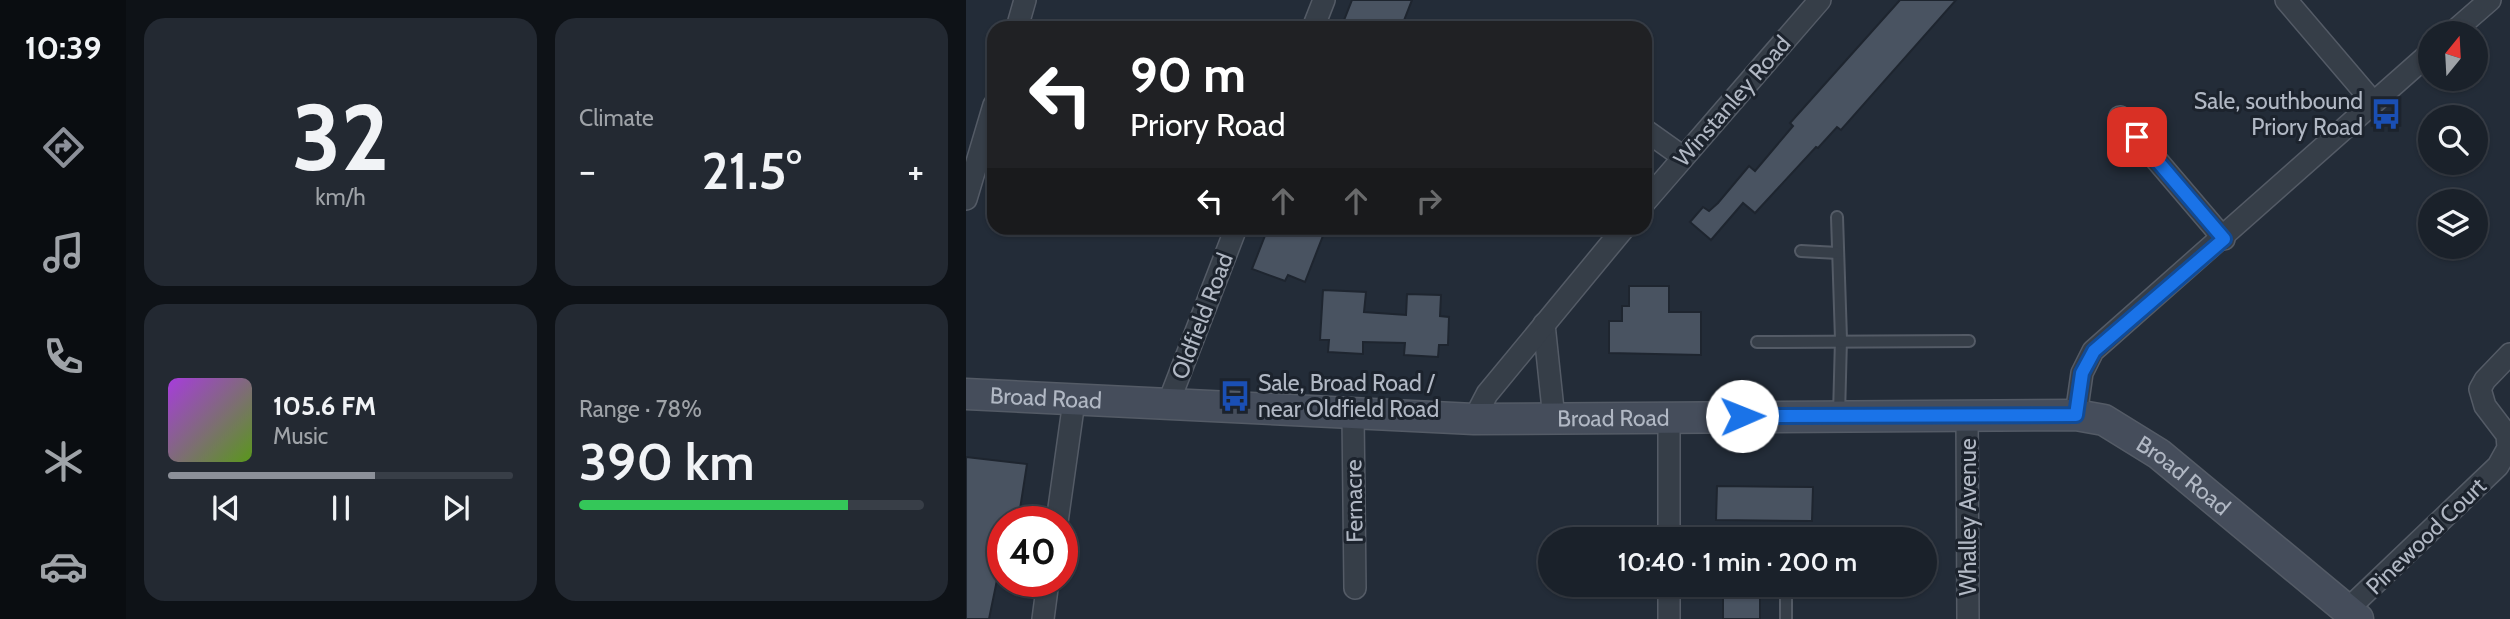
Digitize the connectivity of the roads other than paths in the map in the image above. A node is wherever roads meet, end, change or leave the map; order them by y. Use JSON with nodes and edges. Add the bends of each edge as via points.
{"nodes":[{"id":1,"x":1026,"y":0,"type":"edge"},
{"id":2,"x":1324,"y":0,"type":"edge"},
{"id":3,"x":1820,"y":0,"type":"edge"},
{"id":4,"x":2286,"y":0,"type":"edge"},
{"id":5,"x":2490,"y":0,"type":"edge"},
{"id":6,"x":1019,"y":21,"type":"edge"},
{"id":7,"x":1316,"y":21,"type":"edge"},
{"id":8,"x":2466,"y":21,"type":"edge"},
{"id":9,"x":2418,"y":63,"type":"edge"},
{"id":10,"x":2374,"y":102,"type":"junction"},
{"id":11,"x":2120,"y":117,"type":"dead end"},
{"id":12,"x":987,"y":128,"type":"edge"},
{"id":13,"x":1652,"y":135,"type":"edge"},
{"id":14,"x":1683,"y":157,"type":"junction"},
{"id":15,"x":1652,"y":194,"type":"edge"},
{"id":16,"x":966,"y":199,"type":"edge"},
{"id":17,"x":1837,"y":217,"type":"dead end"},
{"id":18,"x":1233,"y":235,"type":"edge"},
{"id":19,"x":1618,"y":235,"type":"edge"},
{"id":20,"x":2224,"y":239,"type":"junction"},
{"id":21,"x":1801,"y":251,"type":"dead end"},
{"id":22,"x":1838,"y":253,"type":"junction"},
{"id":23,"x":1544,"y":324,"type":"junction"},
{"id":24,"x":1841,"y":340,"type":"junction"},
{"id":25,"x":1969,"y":341,"type":"dead end"},
{"id":26,"x":1758,"y":342,"type":"dead end"},
{"id":27,"x":2510,"y":354,"type":"edge"},
{"id":28,"x":966,"y":394,"type":"edge"},
{"id":29,"x":1074,"y":401,"type":"junction"},
{"id":30,"x":1168,"y":404,"type":"junction"},
{"id":31,"x":1353,"y":414,"type":"junction"},
{"id":32,"x":1967,"y":414,"type":"junction"},
{"id":33,"x":1839,"y":415,"type":"junction"},
{"id":34,"x":2076,"y":415,"type":"junction"},
{"id":35,"x":1669,"y":417,"type":"junction"},
{"id":36,"x":1474,"y":419,"type":"junction"},
{"id":37,"x":1554,"y":419,"type":"junction"},
{"id":38,"x":1059,"y":506,"type":"edge"},
{"id":39,"x":1669,"y":527,"type":"edge"},
{"id":40,"x":1355,"y":588,"type":"dead end"},
{"id":41,"x":1046,"y":597,"type":"edge"},
{"id":42,"x":1669,"y":597,"type":"edge"},
{"id":43,"x":1786,"y":597,"type":"edge"},
{"id":44,"x":2352,"y":615,"type":"edge"},
{"id":45,"x":1043,"y":619,"type":"edge"},
{"id":46,"x":1669,"y":619,"type":"edge"},
{"id":47,"x":1786,"y":619,"type":"edge"},
{"id":48,"x":1968,"y":619,"type":"edge"}],
"edges":[{"from":1,"to":6,"type":"street"},
{"from":2,"to":7,"type":"street"},
{"from":3,"to":14,"type":"street","name":"Winstanley Road"},
{"from":4,"to":10,"type":"street"},
{"from":5,"to":8,"type":"street"},
{"from":9,"to":10,"type":"street"},
{"from":10,"to":20,"type":"street"},
{"from":11,"to":20,"type":"street"},
{"from":12,"to":16,"type":"street"},
{"from":13,"to":14,"type":"street"},
{"from":14,"to":15,"type":"street","name":"Winstanley Road"},
{"from":17,"to":22,"type":"lane"},
{"from":18,"to":30,"type":"street","name":"Oldfield Road"},
{"from":19,"to":23,"type":"street"},
{"from":20,"to":34,"type":"street","via":[[2094,351],[2082,373]]},
{"from":21,"to":22,"type":"lane"},
{"from":22,"to":24,"type":"lane"},
{"from":23,"to":36,"type":"street","via":[[1487,394]]},
{"from":23,"to":37,"type":"street"},
{"from":24,"to":25,"type":"lane"},
{"from":24,"to":26,"type":"lane"},
{"from":24,"to":33,"type":"lane"},
{"from":27,"to":44,"type":"street","name":"Pinewood Court","via":[[2480,389],[2485,406],[2507,435],[2505,457]]},
{"from":28,"to":29,"type":"street","name":"Broad Road"},
{"from":29,"to":30,"type":"street","name":"Broad Road"},
{"from":29,"to":38,"type":"street"},
{"from":30,"to":31,"type":"street","name":"Broad Road"},
{"from":31,"to":36,"type":"street","name":"Broad Road"},
{"from":31,"to":40,"type":"street","name":"Fernacre"},
{"from":32,"to":33,"type":"street","name":"Broad Road"},
{"from":32,"to":34,"type":"street","name":"Broad Road"},
{"from":32,"to":48,"type":"street","name":"Whalley Avenue"},
{"from":33,"to":35,"type":"street","name":"Broad Road"},
{"from":34,"to":44,"type":"street","name":"Broad Road","via":[[2104,420],[2159,454]]},
{"from":35,"to":37,"type":"street","name":"Broad Road"},
{"from":35,"to":39,"type":"street"},
{"from":36,"to":37,"type":"street","name":"Broad Road"},
{"from":41,"to":45,"type":"street"},
{"from":42,"to":46,"type":"street"},
{"from":43,"to":47,"type":"lane"}]}
